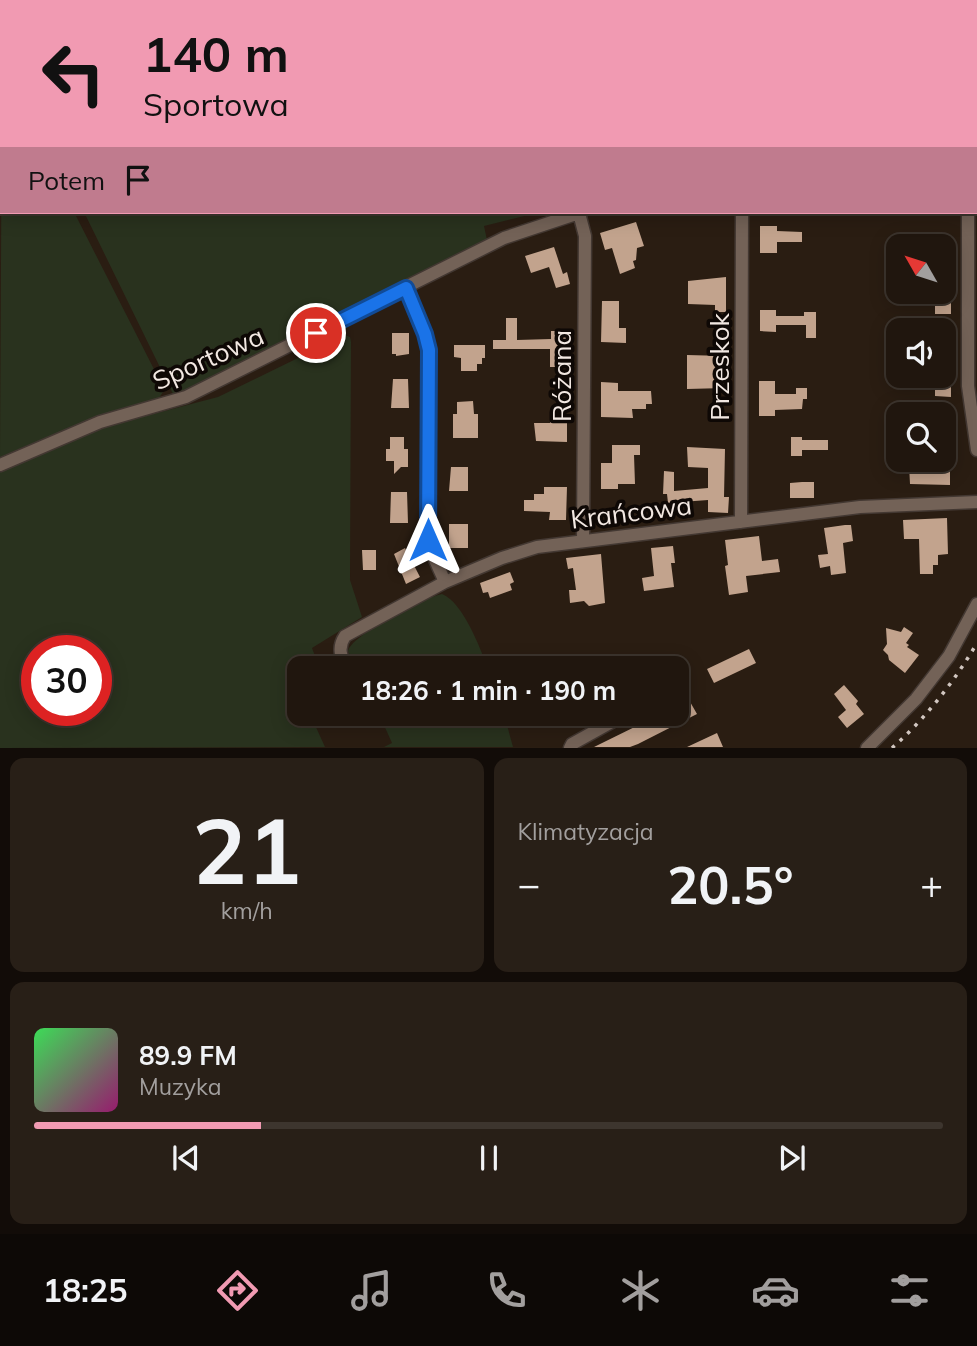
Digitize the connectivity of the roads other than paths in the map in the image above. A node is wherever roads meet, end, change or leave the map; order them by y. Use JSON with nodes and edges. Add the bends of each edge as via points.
{"nodes":[{"id":1,"x":575,"y":214,"type":"edge"},
{"id":2,"x":581,"y":214,"type":"edge"},
{"id":3,"x":742,"y":214,"type":"edge"},
{"id":4,"x":968,"y":214,"type":"edge"},
{"id":5,"x":406,"y":288,"type":"junction"},
{"id":6,"x":977,"y":450,"type":"edge"},
{"id":7,"x":0,"y":465,"type":"edge"},
{"id":8,"x":977,"y":502,"type":"edge"},
{"id":9,"x":741,"y":522,"type":"junction"},
{"id":10,"x":583,"y":541,"type":"junction"},
{"id":11,"x":445,"y":582,"type":"junction"},
{"id":12,"x":977,"y":604,"type":"edge"},
{"id":13,"x":342,"y":656,"type":"edge"},
{"id":14,"x":604,"y":726,"type":"edge"},
{"id":15,"x":570,"y":747,"type":"edge"},
{"id":16,"x":867,"y":747,"type":"edge"}],
"edges":[{"from":1,"to":5,"type":"street","name":"Sportowa","via":[[509,236]]},
{"from":2,"to":10,"type":"street","name":"Różana","via":[[585,236]]},
{"from":3,"to":9,"type":"street","name":"Przeskok"},
{"from":4,"to":6,"type":"street","via":[[968,386]]},
{"from":5,"to":7,"type":"street","name":"Sportowa","via":[[179,400],[100,422]]},
{"from":5,"to":11,"type":"street","via":[[429,347],[428,536]]},
{"from":8,"to":9,"type":"street","name":"Krańcowa","via":[[860,508]]},
{"from":9,"to":10,"type":"street","name":"Krańcowa"},
{"from":10,"to":11,"type":"street","name":"Krańcowa","via":[[522,551]]},
{"from":11,"to":13,"type":"street","name":"Krańcowa","via":[[345,636]]},
{"from":12,"to":16,"type":"street","via":[[949,656],[916,699]]},
{"from":14,"to":15,"type":"street"}]}
